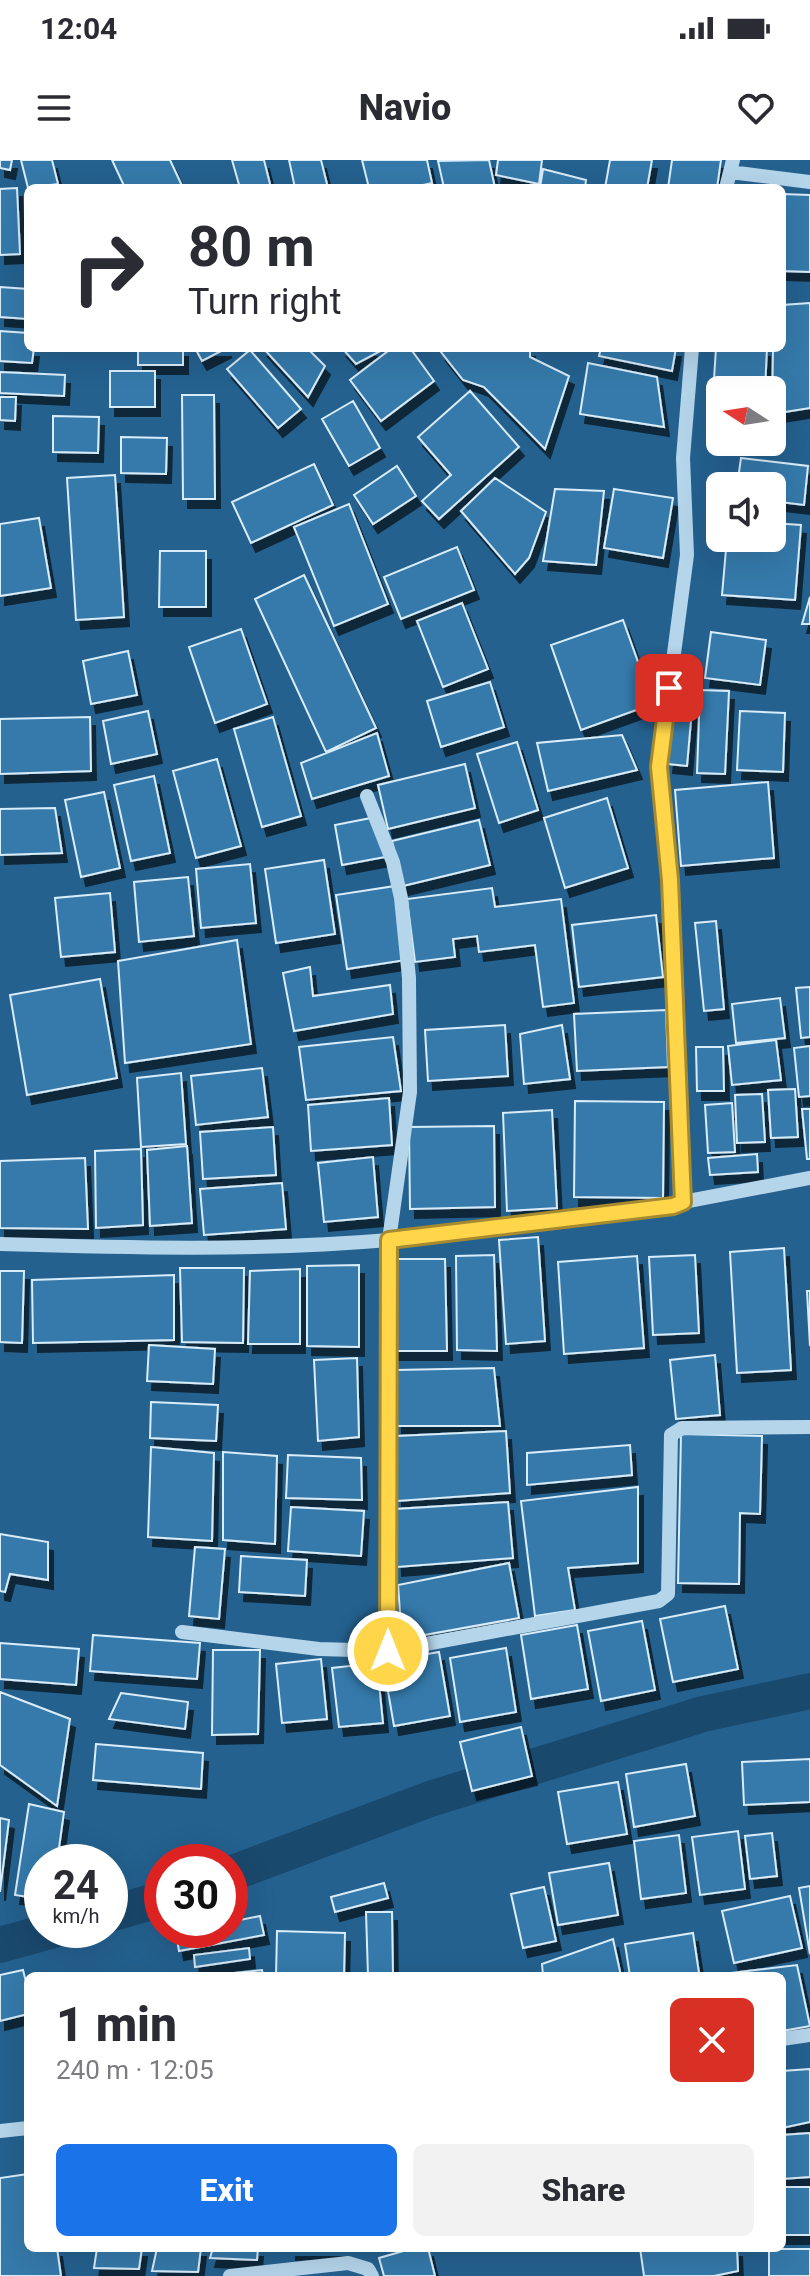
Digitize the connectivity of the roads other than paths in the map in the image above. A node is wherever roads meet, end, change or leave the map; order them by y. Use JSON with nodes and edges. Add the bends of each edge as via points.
{"nodes":[{"id":1,"x":732,"y":166,"type":"edge"},
{"id":2,"x":810,"y":182,"type":"edge"},
{"id":3,"x":692,"y":352,"type":"edge"},
{"id":4,"x":367,"y":796,"type":"dead end"},
{"id":5,"x":810,"y":1178,"type":"edge"},
{"id":6,"x":683,"y":1202,"type":"junction"},
{"id":7,"x":389,"y":1240,"type":"junction"},
{"id":8,"x":0,"y":1244,"type":"edge"},
{"id":9,"x":810,"y":1427,"type":"edge"},
{"id":10,"x":182,"y":1632,"type":"dead end"},
{"id":11,"x":388,"y":1651,"type":"junction"},
{"id":12,"x":810,"y":2035,"type":"edge"},
{"id":13,"x":786,"y":2038,"type":"edge"},
{"id":14,"x":24,"y":2128,"type":"edge"},
{"id":15,"x":0,"y":2131,"type":"edge"},
{"id":16,"x":230,"y":2276,"type":"edge"},
{"id":17,"x":372,"y":2276,"type":"edge"}],
"edges":[{"from":1,"to":2,"type":"street"},
{"from":3,"to":6,"type":"street","via":[[683,458],[687,555],[659,767],[670,880]]},
{"from":4,"to":7,"type":"street","via":[[393,862],[409,978],[410,1092]]},
{"from":5,"to":6,"type":"street"},
{"from":6,"to":7,"type":"street"},
{"from":7,"to":8,"type":"street","via":[[116,1247]]},
{"from":7,"to":11,"type":"street"},
{"from":9,"to":11,"type":"street","via":[[682,1428],[671,1435],[665,1598]]},
{"from":10,"to":11,"type":"street","via":[[319,1649]]},
{"from":12,"to":13,"type":"street"},
{"from":14,"to":15,"type":"street"},
{"from":16,"to":17,"type":"street","via":[[348,2263],[368,2269]]}]}
